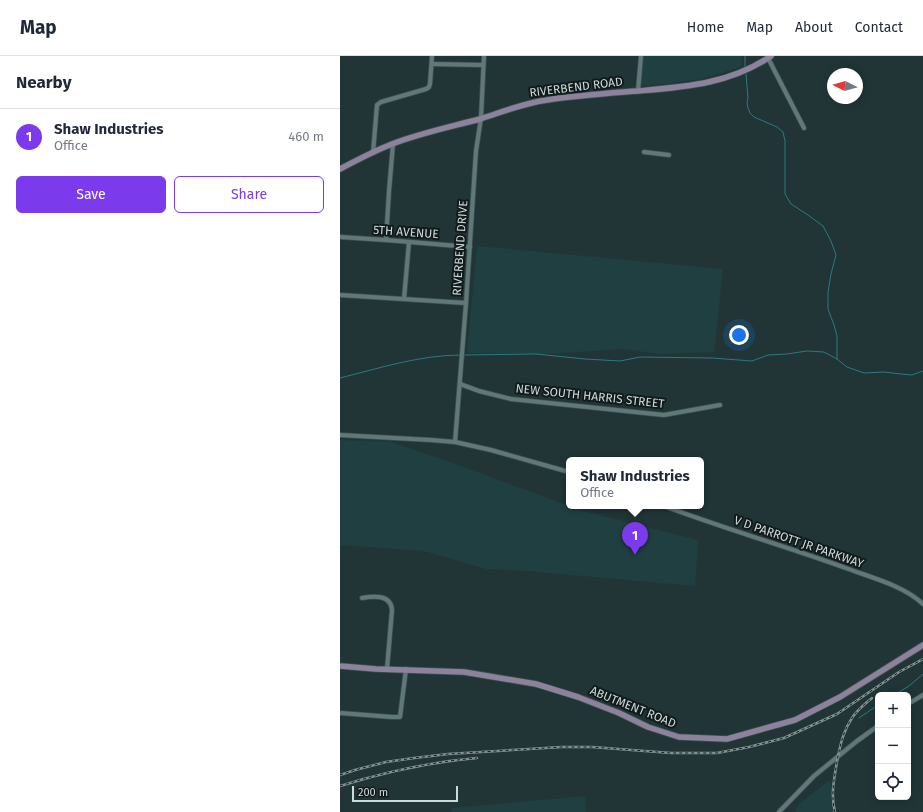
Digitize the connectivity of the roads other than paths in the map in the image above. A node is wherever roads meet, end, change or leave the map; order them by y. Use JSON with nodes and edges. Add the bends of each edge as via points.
{"nodes":[{"id":1,"x":432,"y":56,"type":"edge"},
{"id":2,"x":484,"y":56,"type":"edge"},
{"id":3,"x":641,"y":56,"type":"edge"},
{"id":4,"x":769,"y":57,"type":"edge"},
{"id":5,"x":432,"y":64,"type":"junction"},
{"id":6,"x":483,"y":65,"type":"junction"},
{"id":7,"x":638,"y":91,"type":"junction"},
{"id":8,"x":480,"y":118,"type":"junction"},
{"id":9,"x":804,"y":128,"type":"dead end"},
{"id":10,"x":393,"y":144,"type":"junction"},
{"id":11,"x":644,"y":152,"type":"dead end"},
{"id":12,"x":372,"y":153,"type":"junction"},
{"id":13,"x":670,"y":154,"type":"dead end"},
{"id":14,"x":340,"y":169,"type":"edge"},
{"id":15,"x":340,"y":237,"type":"edge"},
{"id":16,"x":386,"y":240,"type":"junction"},
{"id":17,"x":409,"y":242,"type":"junction"},
{"id":18,"x":470,"y":247,"type":"junction"},
{"id":19,"x":340,"y":294,"type":"edge"},
{"id":20,"x":404,"y":299,"type":"junction"},
{"id":21,"x":466,"y":303,"type":"junction"},
{"id":22,"x":460,"y":384,"type":"junction"},
{"id":23,"x":720,"y":405,"type":"dead end"},
{"id":24,"x":340,"y":435,"type":"edge"},
{"id":25,"x":455,"y":442,"type":"junction"},
{"id":26,"x":566,"y":471,"type":"edge"},
{"id":27,"x":672,"y":509,"type":"edge"},
{"id":28,"x":362,"y":598,"type":"dead end"},
{"id":29,"x":923,"y":604,"type":"edge"},
{"id":30,"x":923,"y":645,"type":"edge"},
{"id":31,"x":340,"y":666,"type":"edge"},
{"id":32,"x":387,"y":669,"type":"junction"},
{"id":33,"x":406,"y":669,"type":"junction"},
{"id":34,"x":923,"y":695,"type":"edge"},
{"id":35,"x":911,"y":702,"type":"edge"},
{"id":36,"x":340,"y":713,"type":"edge"},
{"id":37,"x":875,"y":728,"type":"edge"},
{"id":38,"x":779,"y":812,"type":"edge"}],
"edges":[{"from":1,"to":5,"type":"street"},
{"from":2,"to":6,"type":"street","name":"RIVERBEND DRIVE"},
{"from":3,"to":7,"type":"street"},
{"from":4,"to":7,"type":"main road","name":"RIVERBEND ROAD","via":[[736,74],[707,82]]},
{"from":4,"to":9,"type":"street"},
{"from":5,"to":6,"type":"street"},
{"from":5,"to":12,"type":"street","via":[[430,84],[426,89],[381,102],[377,106]]},
{"from":6,"to":8,"type":"street","name":"RIVERBEND DRIVE"},
{"from":7,"to":8,"type":"main road","name":"RIVERBEND ROAD","via":[[546,100]]},
{"from":8,"to":10,"type":"main road","name":"RIVERBEND ROAD"},
{"from":8,"to":18,"type":"street","name":"RIVERBEND DRIVE"},
{"from":10,"to":12,"type":"main road","name":"RIVERBEND ROAD"},
{"from":10,"to":16,"type":"street"},
{"from":11,"to":13,"type":"street"},
{"from":12,"to":14,"type":"main road","name":"RIVERBEND ROAD"},
{"from":15,"to":16,"type":"street","name":"5TH AVENUE"},
{"from":16,"to":17,"type":"street","name":"5TH AVENUE"},
{"from":17,"to":18,"type":"street","name":"5TH AVENUE"},
{"from":17,"to":20,"type":"street"},
{"from":18,"to":21,"type":"street","name":"RIVERBEND DRIVE"},
{"from":19,"to":20,"type":"street"},
{"from":20,"to":21,"type":"street"},
{"from":21,"to":22,"type":"street","name":"RIVERBEND DRIVE"},
{"from":22,"to":23,"type":"street","name":"NEW SOUTH HARRIS STREET","via":[[511,399],[664,415]]},
{"from":22,"to":25,"type":"street","name":"RIVERBEND DRIVE"},
{"from":24,"to":25,"type":"street"},
{"from":25,"to":26,"type":"street"},
{"from":27,"to":29,"type":"street","name":"V D PARROTT JR PARKWAY","via":[[895,586]]},
{"from":28,"to":32,"type":"street","via":[[385,598],[391,604]]},
{"from":30,"to":33,"type":"main road","name":"ABUTMENT ROAD","via":[[840,697],[795,720],[727,739],[679,737],[648,727],[578,696],[536,684],[464,672]]},
{"from":31,"to":32,"type":"main road","name":"ABUTMENT ROAD"},
{"from":32,"to":33,"type":"main road","name":"ABUTMENT ROAD"},
{"from":33,"to":36,"type":"street","via":[[400,717]]},
{"from":34,"to":35,"type":"street"},
{"from":37,"to":38,"type":"street","via":[[814,776]]}]}
